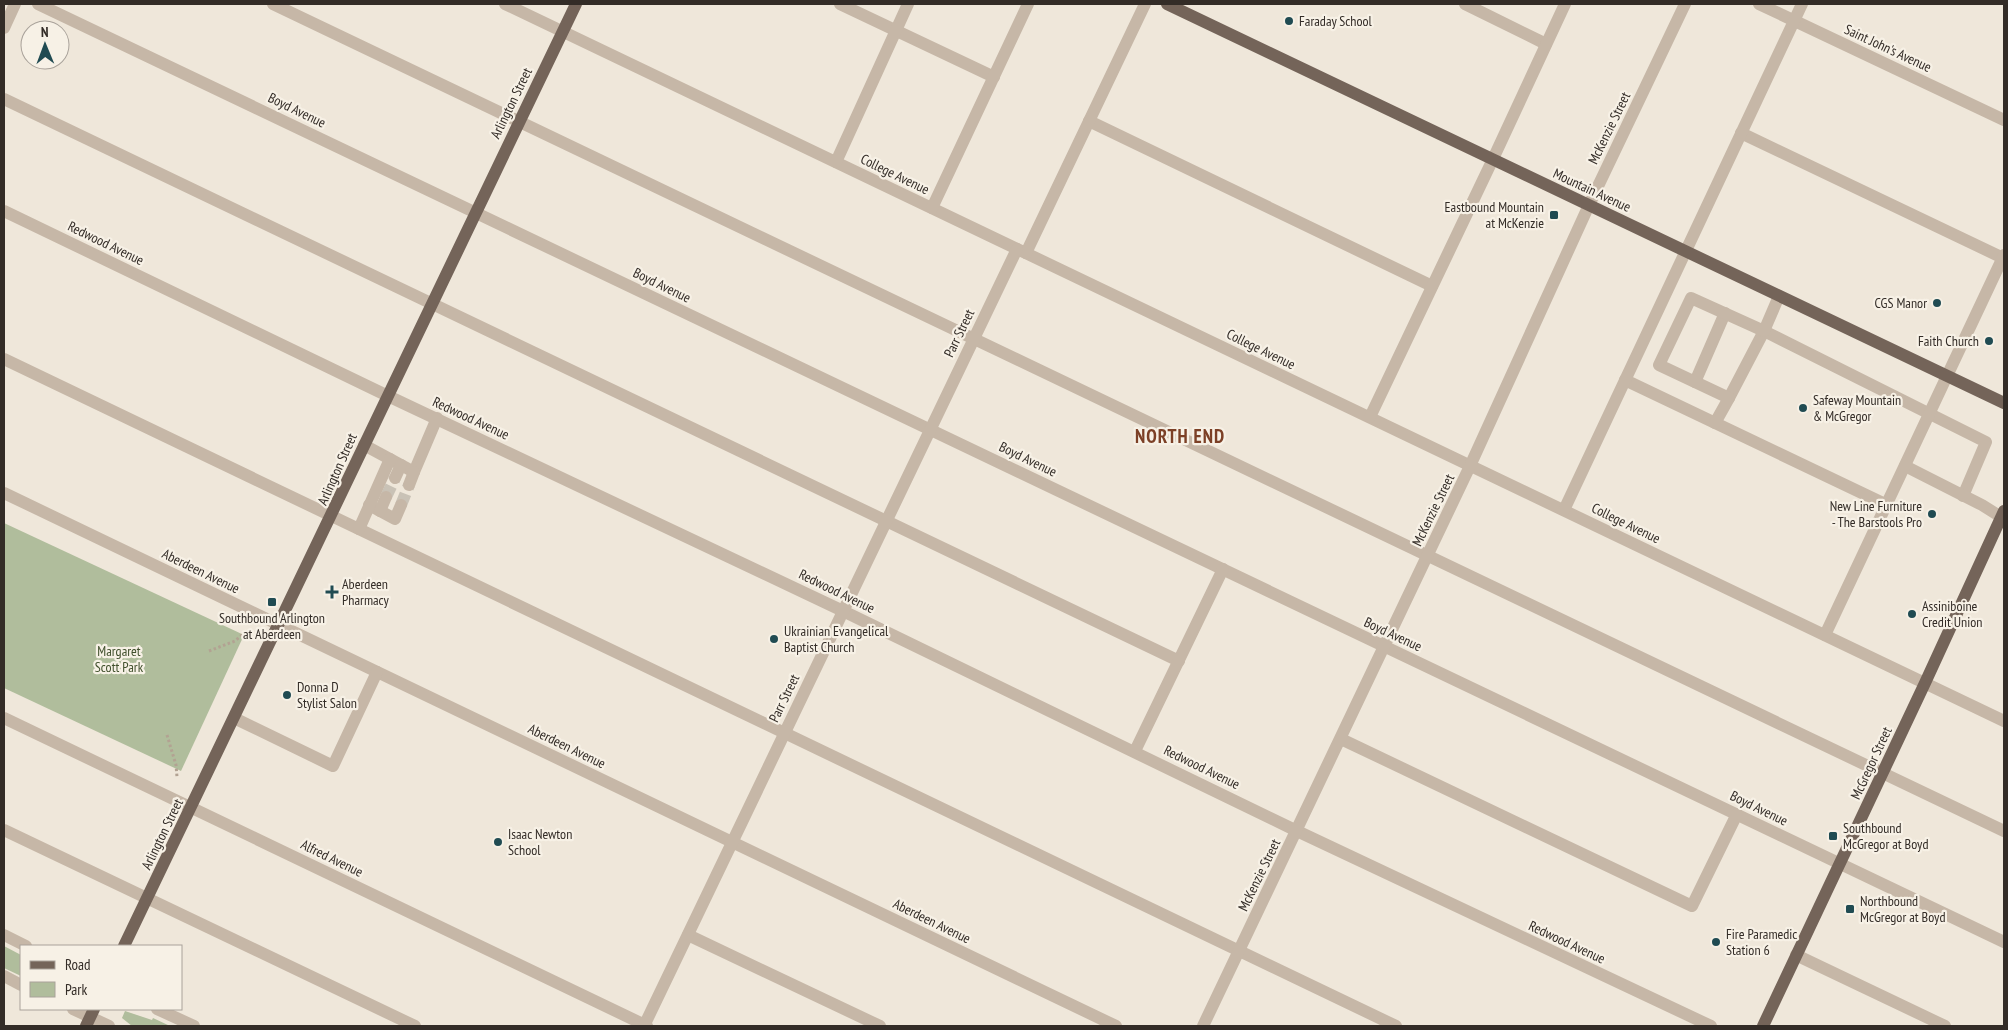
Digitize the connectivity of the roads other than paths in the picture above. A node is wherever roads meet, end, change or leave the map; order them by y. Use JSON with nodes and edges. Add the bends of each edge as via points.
{"nodes":[{"id":1,"x":15,"y":4,"type":"edge"},
{"id":2,"x":38,"y":4,"type":"edge"},
{"id":3,"x":273,"y":4,"type":"edge"},
{"id":4,"x":504,"y":4,"type":"edge"},
{"id":5,"x":576,"y":4,"type":"edge"},
{"id":6,"x":840,"y":4,"type":"edge"},
{"id":7,"x":908,"y":4,"type":"edge"},
{"id":8,"x":1028,"y":4,"type":"edge"},
{"id":9,"x":1146,"y":4,"type":"edge"},
{"id":10,"x":1167,"y":4,"type":"edge"},
{"id":11,"x":1465,"y":4,"type":"edge"},
{"id":12,"x":1565,"y":4,"type":"edge"},
{"id":13,"x":1685,"y":4,"type":"edge"},
{"id":14,"x":1759,"y":4,"type":"edge"},
{"id":15,"x":1802,"y":4,"type":"edge"},
{"id":16,"x":1794,"y":20,"type":"junction"},
{"id":17,"x":4,"y":28,"type":"edge"},
{"id":18,"x":896,"y":30,"type":"junction"},
{"id":19,"x":563,"y":32,"type":"junction"},
{"id":20,"x":1546,"y":44,"type":"junction"},
{"id":21,"x":994,"y":77,"type":"junction"},
{"id":22,"x":4,"y":99,"type":"edge"},
{"id":23,"x":519,"y":120,"type":"junction"},
{"id":24,"x":2004,"y":120,"type":"edge"},
{"id":25,"x":1089,"y":121,"type":"junction"},
{"id":26,"x":1741,"y":133,"type":"junction"},
{"id":27,"x":1493,"y":159,"type":"junction"},
{"id":28,"x":836,"y":162,"type":"junction"},
{"id":29,"x":1589,"y":205,"type":"junction"},
{"id":30,"x":932,"y":208,"type":"junction"},
{"id":31,"x":4,"y":211,"type":"edge"},
{"id":32,"x":476,"y":213,"type":"junction"},
{"id":33,"x":1022,"y":251,"type":"junction"},
{"id":34,"x":1685,"y":251,"type":"junction"},
{"id":35,"x":2004,"y":257,"type":"edge"},
{"id":36,"x":1432,"y":286,"type":"junction"},
{"id":37,"x":1780,"y":296,"type":"junction"},
{"id":38,"x":432,"y":305,"type":"junction"},
{"id":39,"x":1725,"y":313,"type":"junction"},
{"id":40,"x":1764,"y":331,"type":"junction"},
{"id":41,"x":974,"y":338,"type":"junction"},
{"id":42,"x":4,"y":359,"type":"edge"},
{"id":43,"x":1948,"y":376,"type":"junction"},
{"id":44,"x":1625,"y":380,"type":"junction"},
{"id":45,"x":1695,"y":382,"type":"junction"},
{"id":46,"x":388,"y":396,"type":"junction"},
{"id":47,"x":1729,"y":398,"type":"junction"},
{"id":48,"x":2004,"y":403,"type":"edge"},
{"id":49,"x":1930,"y":414,"type":"junction"},
{"id":50,"x":1370,"y":417,"type":"junction"},
{"id":51,"x":437,"y":418,"type":"junction"},
{"id":52,"x":1716,"y":422,"type":"junction"},
{"id":53,"x":930,"y":429,"type":"junction"},
{"id":54,"x":364,"y":445,"type":"junction"},
{"id":55,"x":395,"y":462,"type":"junction"},
{"id":56,"x":1470,"y":466,"type":"junction"},
{"id":57,"x":1905,"y":466,"type":"junction"},
{"id":58,"x":414,"y":472,"type":"junction"},
{"id":59,"x":395,"y":478,"type":"tunnel mouth"},
{"id":60,"x":409,"y":486,"type":"tunnel mouth"},
{"id":61,"x":4,"y":493,"type":"edge"},
{"id":62,"x":1963,"y":496,"type":"junction"},
{"id":63,"x":386,"y":497,"type":"tunnel mouth"},
{"id":64,"x":401,"y":505,"type":"tunnel mouth"},
{"id":65,"x":1886,"y":505,"type":"junction"},
{"id":66,"x":375,"y":508,"type":"junction"},
{"id":67,"x":1564,"y":510,"type":"junction"},
{"id":68,"x":2003,"y":514,"type":"edge"},
{"id":69,"x":332,"y":516,"type":"junction"},
{"id":70,"x":886,"y":521,"type":"junction"},
{"id":71,"x":359,"y":529,"type":"junction"},
{"id":72,"x":1427,"y":556,"type":"junction"},
{"id":73,"x":1223,"y":569,"type":"junction"},
{"id":74,"x":843,"y":610,"type":"junction"},
{"id":75,"x":279,"y":624,"type":"junction"},
{"id":76,"x":1825,"y":635,"type":"junction"},
{"id":77,"x":1384,"y":646,"type":"junction"},
{"id":78,"x":1179,"y":661,"type":"junction"},
{"id":79,"x":377,"y":672,"type":"junction"},
{"id":80,"x":1925,"y":683,"type":"junction"},
{"id":81,"x":4,"y":718,"type":"edge"},
{"id":82,"x":234,"y":718,"type":"junction"},
{"id":83,"x":2004,"y":720,"type":"edge"},
{"id":84,"x":784,"y":733,"type":"junction"},
{"id":85,"x":1341,"y":739,"type":"junction"},
{"id":86,"x":1135,"y":752,"type":"junction"},
{"id":87,"x":1882,"y":773,"type":"junction"},
{"id":88,"x":191,"y":808,"type":"junction"},
{"id":89,"x":1737,"y":814,"type":"junction"},
{"id":90,"x":4,"y":830,"type":"edge"},
{"id":91,"x":1297,"y":830,"type":"junction"},
{"id":92,"x":2004,"y":831,"type":"edge"},
{"id":93,"x":732,"y":842,"type":"junction"},
{"id":94,"x":1839,"y":863,"type":"junction"},
{"id":95,"x":147,"y":899,"type":"junction"},
{"id":96,"x":688,"y":934,"type":"junction"},
{"id":97,"x":4,"y":936,"type":"edge"},
{"id":98,"x":2004,"y":942,"type":"edge"},
{"id":99,"x":24,"y":945,"type":"edge"},
{"id":100,"x":124,"y":945,"type":"edge"},
{"id":101,"x":1239,"y":951,"type":"junction"},
{"id":102,"x":1796,"y":955,"type":"junction"},
{"id":103,"x":4,"y":976,"type":"edge"},
{"id":104,"x":20,"y":984,"type":"edge"},
{"id":105,"x":75,"y":1010,"type":"edge"},
{"id":106,"x":159,"y":1010,"type":"edge"},
{"id":107,"x":90,"y":1017,"type":"edge"},
{"id":108,"x":1703,"y":1024,"type":"edge"},
{"id":109,"x":109,"y":1026,"type":"edge"},
{"id":110,"x":194,"y":1026,"type":"edge"},
{"id":111,"x":415,"y":1026,"type":"edge"},
{"id":112,"x":645,"y":1026,"type":"edge"},
{"id":113,"x":880,"y":1026,"type":"edge"},
{"id":114,"x":1116,"y":1026,"type":"edge"},
{"id":115,"x":1203,"y":1026,"type":"edge"},
{"id":116,"x":1396,"y":1026,"type":"edge"},
{"id":117,"x":1763,"y":1026,"type":"edge"},
{"id":118,"x":1946,"y":1026,"type":"edge"}],
"edges":[{"from":1,"to":17,"type":"street"},
{"from":2,"to":32,"type":"street","name":"Boyd Avenue"},
{"from":3,"to":23,"type":"street"},
{"from":4,"to":19,"type":"street","name":"College Avenue"},
{"from":5,"to":19,"type":"main road","name":"Arlington Street"},
{"from":6,"to":18,"type":"street"},
{"from":7,"to":18,"type":"street"},
{"from":8,"to":21,"type":"street"},
{"from":9,"to":25,"type":"street","name":"Parr Street"},
{"from":10,"to":27,"type":"main road","name":"Mountain Avenue"},
{"from":11,"to":20,"type":"street"},
{"from":12,"to":20,"type":"street"},
{"from":13,"to":29,"type":"street","name":"McKenzie Street"},
{"from":14,"to":16,"type":"street","name":"Saint John's Avenue"},
{"from":15,"to":16,"type":"street"},
{"from":16,"to":24,"type":"street","name":"Saint John's Avenue"},
{"from":16,"to":26,"type":"street"},
{"from":18,"to":21,"type":"street"},
{"from":18,"to":28,"type":"street"},
{"from":19,"to":23,"type":"main road","name":"Arlington Street"},
{"from":19,"to":28,"type":"street","name":"College Avenue"},
{"from":20,"to":27,"type":"street"},
{"from":21,"to":30,"type":"street"},
{"from":22,"to":38,"type":"street"},
{"from":23,"to":32,"type":"main road","name":"Arlington Street"},
{"from":23,"to":41,"type":"street"},
{"from":25,"to":33,"type":"street","name":"Parr Street"},
{"from":25,"to":36,"type":"street"},
{"from":26,"to":34,"type":"street"},
{"from":26,"to":35,"type":"street"},
{"from":27,"to":29,"type":"main road","name":"Mountain Avenue"},
{"from":27,"to":36,"type":"street"},
{"from":28,"to":30,"type":"street","name":"College Avenue"},
{"from":29,"to":34,"type":"main road","name":"Mountain Avenue"},
{"from":29,"to":56,"type":"street","name":"McKenzie Street"},
{"from":30,"to":33,"type":"street","name":"College Avenue"},
{"from":31,"to":46,"type":"street","name":"Redwood Avenue"},
{"from":32,"to":38,"type":"main road","name":"Arlington Street"},
{"from":32,"to":53,"type":"street","name":"Boyd Avenue"},
{"from":33,"to":41,"type":"street","name":"Parr Street"},
{"from":33,"to":50,"type":"street","name":"College Avenue"},
{"from":34,"to":37,"type":"main road","name":"Mountain Avenue"},
{"from":34,"to":44,"type":"street"},
{"from":35,"to":43,"type":"street"},
{"from":36,"to":50,"type":"street"},
{"from":37,"to":40,"type":"street"},
{"from":37,"to":43,"type":"main road","name":"Mountain Avenue"},
{"from":38,"to":46,"type":"main road","name":"Arlington Street"},
{"from":38,"to":70,"type":"street"},
{"from":39,"to":40,"type":"street"},
{"from":39,"to":45,"type":"street"},
{"from":39,"to":45,"type":"street","via":[[1691,298],[1659,365]]},
{"from":40,"to":47,"type":"street"},
{"from":40,"to":49,"type":"street"},
{"from":41,"to":53,"type":"street","name":"Parr Street"},
{"from":41,"to":72,"type":"street"},
{"from":42,"to":69,"type":"street"},
{"from":43,"to":48,"type":"main road","name":"Mountain Avenue"},
{"from":43,"to":49,"type":"street"},
{"from":44,"to":52,"type":"street"},
{"from":44,"to":67,"type":"street"},
{"from":45,"to":47,"type":"street"},
{"from":46,"to":51,"type":"street","name":"Redwood Avenue"},
{"from":46,"to":54,"type":"main road","name":"Arlington Street"},
{"from":47,"to":52,"type":"street"},
{"from":49,"to":57,"type":"street"},
{"from":49,"to":62,"type":"street","via":[[1986,442]]},
{"from":50,"to":56,"type":"street","name":"College Avenue"},
{"from":51,"to":58,"type":"street"},
{"from":51,"to":74,"type":"street","name":"Redwood Avenue"},
{"from":52,"to":65,"type":"street"},
{"from":53,"to":70,"type":"street","name":"Parr Street"},
{"from":53,"to":73,"type":"street","name":"Boyd Avenue"},
{"from":54,"to":55,"type":"street"},
{"from":54,"to":69,"type":"main road","name":"Arlington Street"},
{"from":55,"to":58,"type":"street"},
{"from":55,"to":59,"type":"street"},
{"from":55,"to":66,"type":"street"},
{"from":56,"to":67,"type":"street","name":"College Avenue"},
{"from":56,"to":72,"type":"street","name":"McKenzie Street"},
{"from":57,"to":62,"type":"street"},
{"from":57,"to":65,"type":"street"},
{"from":58,"to":60,"type":"street"},
{"from":61,"to":75,"type":"street","name":"Aberdeen Avenue"},
{"from":62,"to":68,"type":"street"},
{"from":63,"to":66,"type":"street"},
{"from":64,"to":66,"type":"street","via":[[395,519]]},
{"from":65,"to":76,"type":"street"},
{"from":66,"to":71,"type":"street"},
{"from":67,"to":76,"type":"street","name":"College Avenue"},
{"from":68,"to":80,"type":"main road","name":"McGregor Street"},
{"from":69,"to":71,"type":"street"},
{"from":69,"to":75,"type":"main road","name":"Arlington Street"},
{"from":70,"to":74,"type":"street","name":"Parr Street"},
{"from":70,"to":78,"type":"street"},
{"from":71,"to":84,"type":"street"},
{"from":72,"to":77,"type":"street","name":"McKenzie Street"},
{"from":72,"to":87,"type":"street"},
{"from":73,"to":77,"type":"street","name":"Boyd Avenue"},
{"from":73,"to":78,"type":"street"},
{"from":74,"to":84,"type":"street","name":"Parr Street"},
{"from":74,"to":86,"type":"street","name":"Redwood Avenue"},
{"from":75,"to":79,"type":"street","name":"Aberdeen Avenue"},
{"from":75,"to":82,"type":"main road","name":"Arlington Street"},
{"from":76,"to":80,"type":"street","name":"College Avenue"},
{"from":77,"to":85,"type":"street","name":"McKenzie Street"},
{"from":77,"to":89,"type":"street","name":"Boyd Avenue"},
{"from":78,"to":86,"type":"street"},
{"from":79,"to":82,"type":"street","via":[[334,766]]},
{"from":79,"to":93,"type":"street","name":"Aberdeen Avenue"},
{"from":80,"to":83,"type":"street","name":"College Avenue"},
{"from":80,"to":87,"type":"main road","name":"McGregor Street"},
{"from":81,"to":88,"type":"street","name":"Alfred Avenue"},
{"from":82,"to":88,"type":"main road","name":"Arlington Street"},
{"from":84,"to":93,"type":"street","name":"Parr Street"},
{"from":84,"to":101,"type":"street"},
{"from":85,"to":89,"type":"street","via":[[1692,906]]},
{"from":85,"to":91,"type":"street","name":"McKenzie Street"},
{"from":86,"to":91,"type":"street","name":"Redwood Avenue"},
{"from":87,"to":92,"type":"street"},
{"from":87,"to":94,"type":"main road","name":"McGregor Street"},
{"from":88,"to":95,"type":"main road","name":"Arlington Street"},
{"from":88,"to":112,"type":"street","name":"Alfred Avenue"},
{"from":89,"to":94,"type":"street","name":"Boyd Avenue"},
{"from":90,"to":95,"type":"street"},
{"from":91,"to":101,"type":"street","name":"McKenzie Street"},
{"from":91,"to":108,"type":"street","name":"Redwood Avenue"},
{"from":93,"to":96,"type":"street","name":"Parr Street"},
{"from":93,"to":114,"type":"street","name":"Aberdeen Avenue"},
{"from":94,"to":98,"type":"street","name":"Boyd Avenue"},
{"from":94,"to":102,"type":"main road","name":"McGregor Street"},
{"from":95,"to":100,"type":"main road","name":"Arlington Street"},
{"from":95,"to":111,"type":"street"},
{"from":96,"to":112,"type":"street","name":"Parr Street"},
{"from":96,"to":113,"type":"street"},
{"from":97,"to":99,"type":"street"},
{"from":101,"to":115,"type":"street","name":"McKenzie Street"},
{"from":101,"to":116,"type":"street"},
{"from":102,"to":117,"type":"main road","name":"McGregor Street"},
{"from":102,"to":118,"type":"street"},
{"from":103,"to":104,"type":"street"},
{"from":105,"to":107,"type":"street"},
{"from":106,"to":110,"type":"street"},
{"from":107,"to":109,"type":"street"}]}
